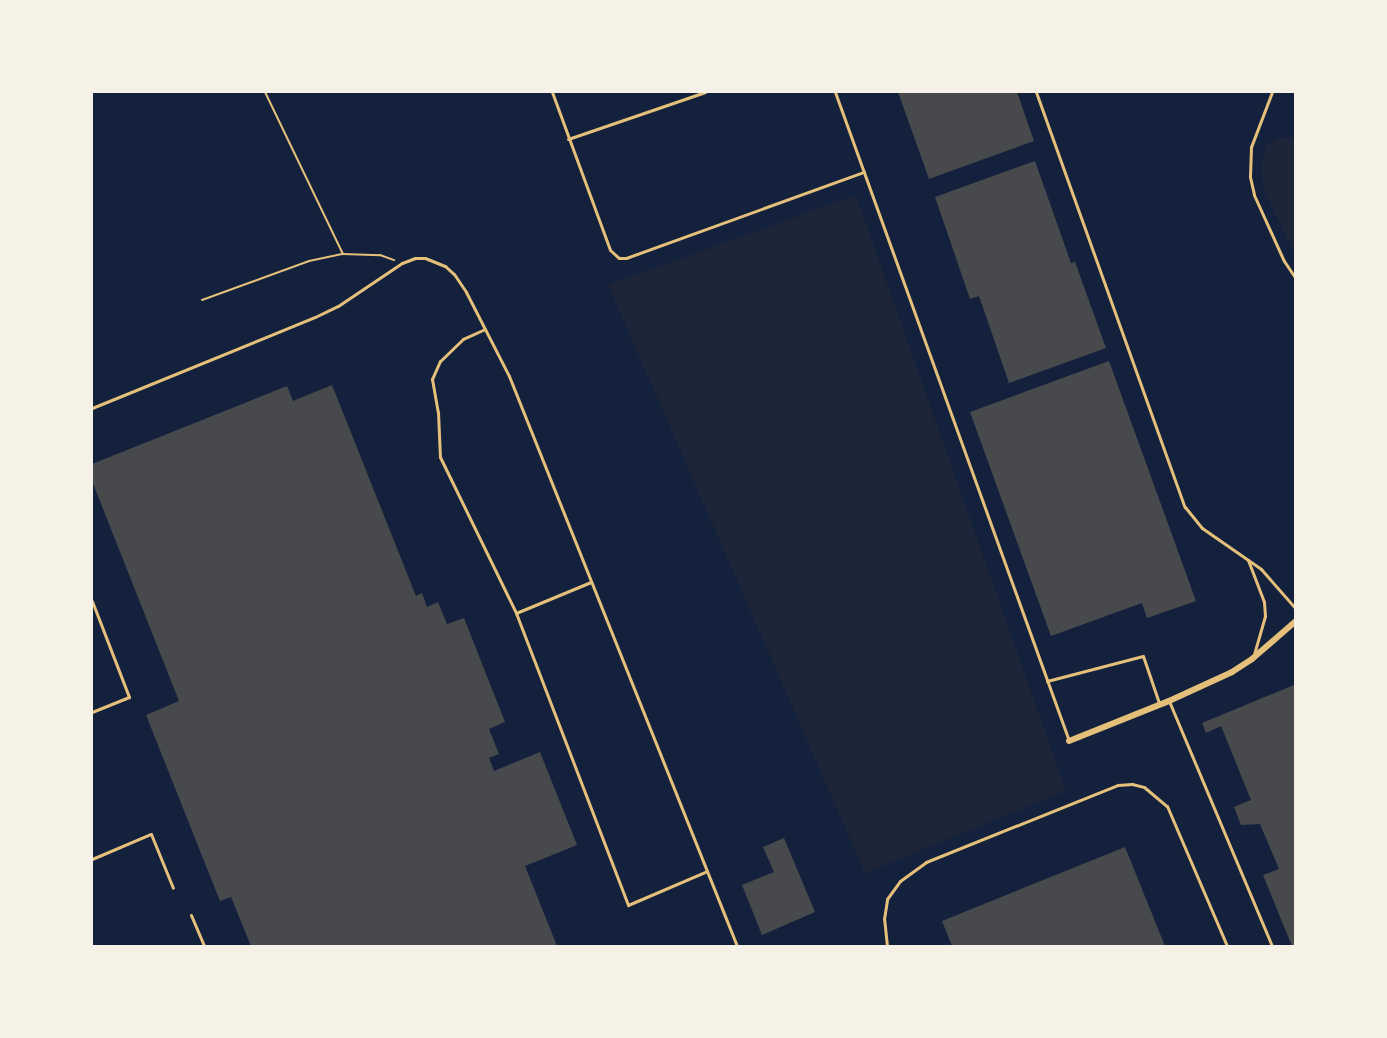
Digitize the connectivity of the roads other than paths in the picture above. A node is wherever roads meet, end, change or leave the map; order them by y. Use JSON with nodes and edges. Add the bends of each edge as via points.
{"nodes":[{"id":1,"x":552,"y":92,"type":"edge"},
{"id":2,"x":705,"y":92,"type":"edge"},
{"id":3,"x":835,"y":92,"type":"edge"},
{"id":4,"x":1036,"y":92,"type":"edge"},
{"id":5,"x":1272,"y":92,"type":"edge"},
{"id":6,"x":568,"y":139,"type":"junction"},
{"id":7,"x":864,"y":172,"type":"junction"},
{"id":8,"x":1296,"y":279,"type":"edge"},
{"id":9,"x":485,"y":328,"type":"junction"},
{"id":10,"x":92,"y":408,"type":"edge"},
{"id":11,"x":1248,"y":558,"type":"junction"},
{"id":12,"x":591,"y":582,"type":"junction"},
{"id":13,"x":92,"y":601,"type":"edge"},
{"id":14,"x":1296,"y":609,"type":"edge"},
{"id":15,"x":516,"y":613,"type":"junction"},
{"id":16,"x":1296,"y":621,"type":"edge"},
{"id":17,"x":1252,"y":660,"type":"junction"},
{"id":18,"x":1047,"y":681,"type":"junction"},
{"id":19,"x":1169,"y":701,"type":"junction"},
{"id":20,"x":1160,"y":705,"type":"junction"},
{"id":21,"x":92,"y":712,"type":"edge"},
{"id":22,"x":1069,"y":741,"type":"joint"},
{"id":23,"x":92,"y":859,"type":"edge"},
{"id":24,"x":705,"y":872,"type":"junction"},
{"id":25,"x":173,"y":888,"type":"dead end"},
{"id":26,"x":191,"y":915,"type":"dead end"},
{"id":27,"x":204,"y":946,"type":"edge"},
{"id":28,"x":737,"y":946,"type":"edge"},
{"id":29,"x":887,"y":946,"type":"edge"},
{"id":30,"x":1227,"y":946,"type":"edge"},
{"id":31,"x":1272,"y":946,"type":"edge"}],
"edges":[{"from":1,"to":6,"type":"lane"},
{"from":2,"to":6,"type":"lane"},
{"from":3,"to":7,"type":"lane"},
{"from":4,"to":11,"type":"lane","via":[[1181,498],[1202,528]]},
{"from":5,"to":8,"type":"lane","via":[[1251,147],[1250,177],[1254,195]]},
{"from":6,"to":7,"type":"lane","via":[[610,250],[619,258]]},
{"from":7,"to":18,"type":"lane"},
{"from":9,"to":10,"type":"lane","via":[[454,274],[445,266],[415,258],[315,317]]},
{"from":9,"to":12,"type":"lane","via":[[509,376]]},
{"from":9,"to":15,"type":"lane","via":[[463,339],[440,361],[432,379],[438,444],[440,457]]},
{"from":11,"to":14,"type":"lane","via":[[1275,582]]},
{"from":11,"to":17,"type":"lane","via":[[1265,616]]},
{"from":12,"to":15,"type":"lane"},
{"from":12,"to":24,"type":"lane"},
{"from":13,"to":21,"type":"lane","via":[[129,697]]},
{"from":15,"to":24,"type":"lane","via":[[628,905]]},
{"from":16,"to":17,"type":"street"},
{"from":17,"to":19,"type":"street"},
{"from":18,"to":20,"type":"lane","via":[[1143,656]]},
{"from":18,"to":22,"type":"lane"},
{"from":19,"to":20,"type":"street"},
{"from":19,"to":31,"type":"lane"},
{"from":20,"to":22,"type":"street"},
{"from":23,"to":25,"type":"lane","via":[[151,834]]},
{"from":24,"to":28,"type":"lane"},
{"from":26,"to":27,"type":"lane"},
{"from":29,"to":30,"type":"lane","via":[[887,898],[900,881],[926,862],[1118,785],[1131,784],[1143,787],[1167,806]]}]}
